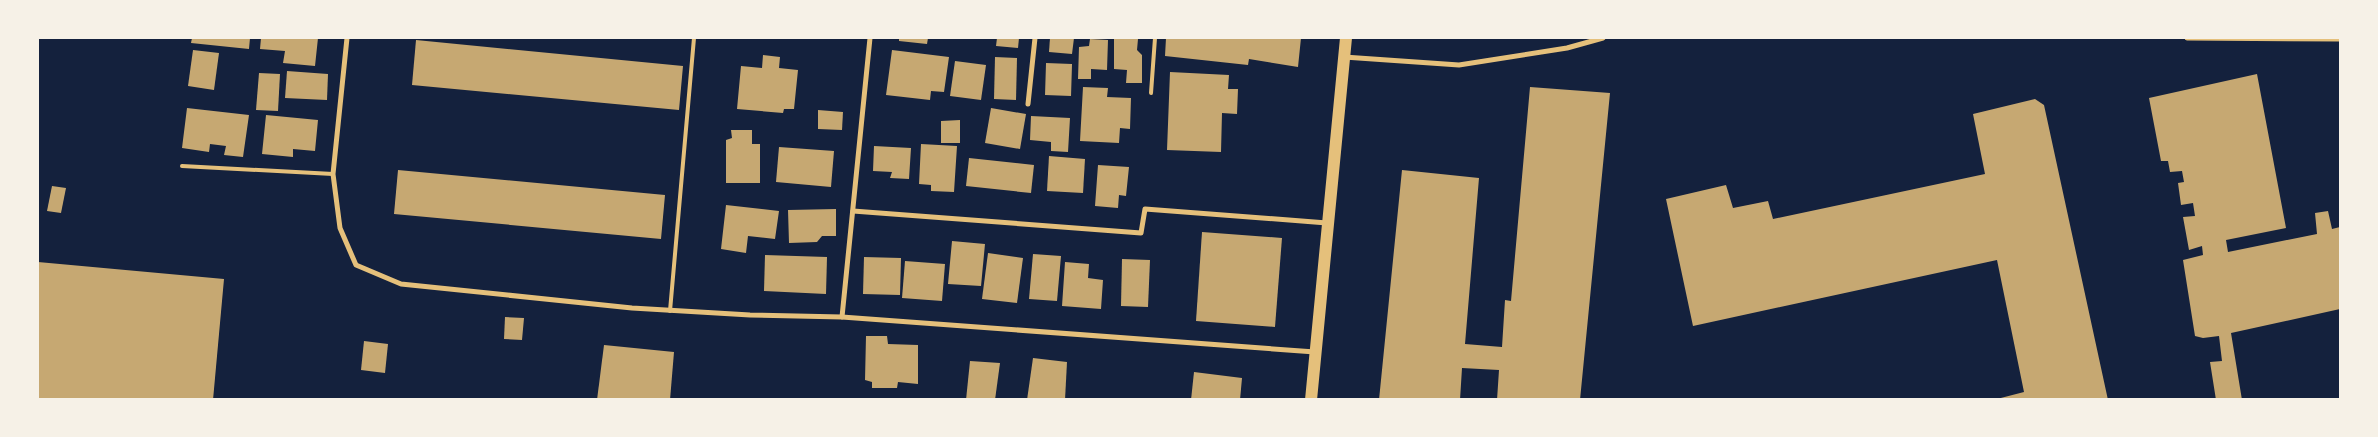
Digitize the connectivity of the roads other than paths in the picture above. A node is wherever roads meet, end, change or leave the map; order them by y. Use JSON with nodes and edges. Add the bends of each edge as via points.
{"nodes":[{"id":1,"x":347,"y":38,"type":"edge"},
{"id":2,"x":694,"y":38,"type":"edge"},
{"id":3,"x":870,"y":38,"type":"edge"},
{"id":4,"x":1035,"y":38,"type":"edge"},
{"id":5,"x":1155,"y":38,"type":"edge"},
{"id":6,"x":1346,"y":38,"type":"edge"},
{"id":7,"x":1603,"y":38,"type":"edge"},
{"id":8,"x":2187,"y":38,"type":"edge"},
{"id":9,"x":2340,"y":39,"type":"edge"},
{"id":10,"x":1344,"y":57,"type":"junction"},
{"id":11,"x":1151,"y":93,"type":"dead end"},
{"id":12,"x":1028,"y":104,"type":"dead end"},
{"id":13,"x":182,"y":166,"type":"dead end"},
{"id":14,"x":333,"y":174,"type":"junction"},
{"id":15,"x":853,"y":211,"type":"junction"},
{"id":16,"x":1327,"y":223,"type":"junction"},
{"id":17,"x":670,"y":310,"type":"junction"},
{"id":18,"x":842,"y":317,"type":"junction"},
{"id":19,"x":1315,"y":352,"type":"junction"},
{"id":20,"x":1311,"y":400,"type":"edge"}],
"edges":[{"from":1,"to":14,"type":"street"},
{"from":2,"to":17,"type":"lane"},
{"from":3,"to":15,"type":"street"},
{"from":4,"to":12,"type":"street"},
{"from":5,"to":11,"type":"lane"},
{"from":6,"to":10,"type":"main road"},
{"from":7,"to":10,"type":"street","via":[[1567,48],[1460,65]]},
{"from":8,"to":9,"type":"street"},
{"from":10,"to":16,"type":"main road"},
{"from":13,"to":14,"type":"lane"},
{"from":14,"to":17,"type":"street","via":[[340,228],[356,265],[401,284]]},
{"from":15,"to":16,"type":"street","via":[[1141,233],[1145,209]]},
{"from":15,"to":18,"type":"street"},
{"from":16,"to":19,"type":"main road"},
{"from":17,"to":18,"type":"street"},
{"from":18,"to":19,"type":"street"},
{"from":19,"to":20,"type":"main road"}]}
